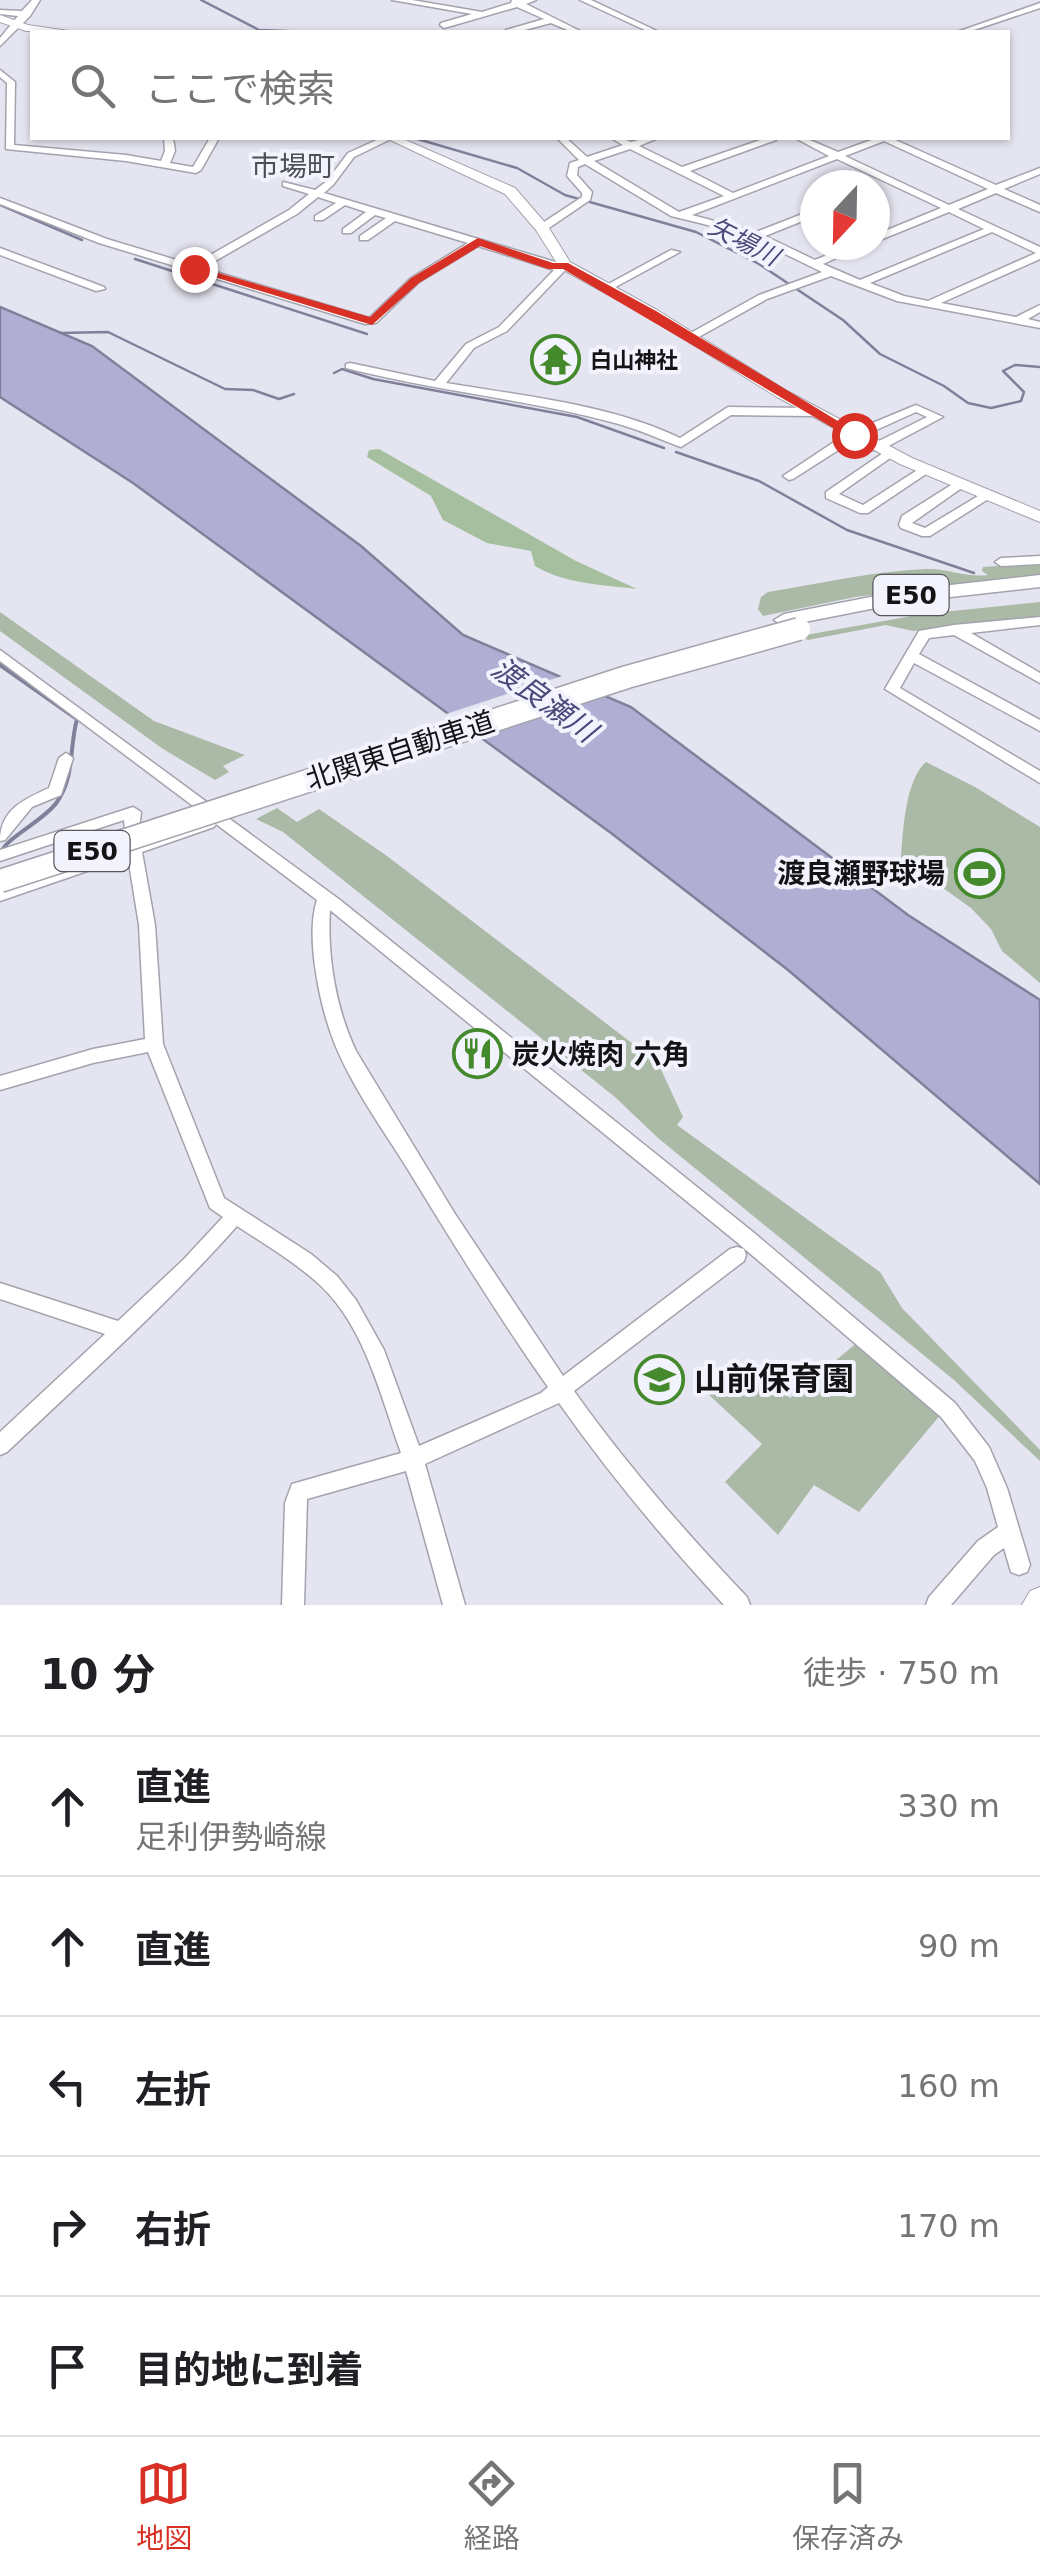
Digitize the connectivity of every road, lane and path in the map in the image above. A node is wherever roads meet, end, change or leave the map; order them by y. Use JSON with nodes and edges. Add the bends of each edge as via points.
{"nodes":[{"id":1,"x":36,"y":0,"type":"edge"},
{"id":2,"x":396,"y":0,"type":"edge"},
{"id":3,"x":532,"y":0,"type":"edge"},
{"id":4,"x":584,"y":0,"type":"edge"},
{"id":5,"x":514,"y":2,"type":"edge"},
{"id":6,"x":1040,"y":5,"type":"edge"},
{"id":7,"x":27,"y":14,"type":"junction"},
{"id":8,"x":483,"y":14,"type":"junction"},
{"id":9,"x":0,"y":15,"type":"edge"},
{"id":10,"x":551,"y":20,"type":"junction"},
{"id":11,"x":16,"y":25,"type":"junction"},
{"id":12,"x":54,"y":30,"type":"edge"},
{"id":13,"x":454,"y":30,"type":"edge"},
{"id":14,"x":515,"y":30,"type":"edge"},
{"id":15,"x":574,"y":30,"type":"edge"},
{"id":16,"x":651,"y":30,"type":"edge"},
{"id":17,"x":967,"y":30,"type":"edge"},
{"id":18,"x":0,"y":43,"type":"edge"},
{"id":19,"x":0,"y":72,"type":"edge"},
{"id":20,"x":169,"y":140,"type":"edge"},
{"id":21,"x":213,"y":140,"type":"edge"},
{"id":22,"x":385,"y":140,"type":"edge"},
{"id":23,"x":395,"y":140,"type":"edge"},
{"id":24,"x":563,"y":140,"type":"edge"},
{"id":25,"x":620,"y":140,"type":"edge"},
{"id":26,"x":647,"y":140,"type":"edge"},
{"id":27,"x":766,"y":140,"type":"edge"},
{"id":28,"x":804,"y":140,"type":"edge"},
{"id":29,"x":879,"y":140,"type":"edge"},
{"id":30,"x":888,"y":140,"type":"edge"},
{"id":31,"x":630,"y":145,"type":"junction"},
{"id":32,"x":838,"y":156,"type":"junction"},
{"id":33,"x":585,"y":160,"type":"junction"},
{"id":34,"x":164,"y":165,"type":"junction"},
{"id":35,"x":681,"y":170,"type":"junction"},
{"id":36,"x":1040,"y":172,"type":"edge"},
{"id":37,"x":892,"y":182,"type":"joint"},
{"id":38,"x":286,"y":184,"type":"dead end"},
{"id":39,"x":996,"y":189,"type":"junction"},
{"id":40,"x":318,"y":194,"type":"junction"},
{"id":41,"x":732,"y":196,"type":"junction"},
{"id":42,"x":0,"y":201,"type":"edge"},
{"id":43,"x":345,"y":201,"type":"junction"},
{"id":44,"x":950,"y":208,"type":"junction"},
{"id":45,"x":1040,"y":209,"type":"edge"},
{"id":46,"x":376,"y":210,"type":"junction"},
{"id":47,"x":396,"y":216,"type":"junction"},
{"id":48,"x":683,"y":216,"type":"junction"},
{"id":49,"x":319,"y":218,"type":"dead end"},
{"id":50,"x":800,"y":218,"type":"edge"},
{"id":51,"x":542,"y":228,"type":"junction"},
{"id":52,"x":992,"y":229,"type":"junction"},
{"id":53,"x":347,"y":231,"type":"dead end"},
{"id":54,"x":890,"y":233,"type":"edge"},
{"id":55,"x":756,"y":236,"type":"junction"},
{"id":56,"x":364,"y":238,"type":"dead end"},
{"id":57,"x":478,"y":242,"type":"junction"},
{"id":58,"x":0,"y":251,"type":"edge"},
{"id":59,"x":675,"y":252,"type":"dead end"},
{"id":60,"x":1040,"y":253,"type":"edge"},
{"id":61,"x":824,"y":260,"type":"edge"},
{"id":62,"x":814,"y":264,"type":"junction"},
{"id":63,"x":562,"y":266,"type":"junction"},
{"id":64,"x":194,"y":269,"type":"junction"},
{"id":65,"x":831,"y":272,"type":"junction"},
{"id":66,"x":861,"y":283,"type":"junction"},
{"id":67,"x":606,"y":288,"type":"junction"},
{"id":68,"x":100,"y":289,"type":"dead end"},
{"id":69,"x":928,"y":305,"type":"junction"},
{"id":70,"x":1040,"y":308,"type":"edge"},
{"id":71,"x":1017,"y":321,"type":"junction"},
{"id":72,"x":1040,"y":326,"type":"edge"},
{"id":73,"x":691,"y":336,"type":"junction"},
{"id":74,"x":350,"y":366,"type":"dead end"},
{"id":75,"x":438,"y":385,"type":"junction"},
{"id":76,"x":812,"y":412,"type":"junction"},
{"id":77,"x":854,"y":435,"type":"junction"},
{"id":78,"x":883,"y":450,"type":"junction"},
{"id":79,"x":926,"y":470,"type":"junction"},
{"id":80,"x":788,"y":476,"type":"dead end"},
{"id":81,"x":960,"y":484,"type":"junction"},
{"id":82,"x":988,"y":496,"type":"junction"},
{"id":83,"x":1040,"y":518,"type":"edge"},
{"id":84,"x":1040,"y":560,"type":"edge"},
{"id":85,"x":1001,"y":562,"type":"dead end"},
{"id":86,"x":1040,"y":581,"type":"edge"},
{"id":87,"x":1040,"y":594,"type":"edge"},
{"id":88,"x":1040,"y":621,"type":"edge"},
{"id":89,"x":1023,"y":622,"type":"junction"},
{"id":90,"x":792,"y":624,"type":"junction"},
{"id":91,"x":954,"y":629,"type":"junction"},
{"id":92,"x":1040,"y":636,"type":"edge"},
{"id":93,"x":0,"y":654,"type":"edge"},
{"id":94,"x":910,"y":655,"type":"junction"},
{"id":95,"x":1040,"y":680,"type":"edge"},
{"id":96,"x":1040,"y":726,"type":"edge"},
{"id":97,"x":66,"y":758,"type":"dead end"},
{"id":98,"x":1040,"y":778,"type":"edge"},
{"id":99,"x":220,"y":816,"type":"junction"},
{"id":100,"x":3,"y":833,"type":"edge"},
{"id":101,"x":20,"y":850,"type":"junction"},
{"id":102,"x":135,"y":851,"type":"junction"},
{"id":103,"x":0,"y":856,"type":"edge"},
{"id":104,"x":0,"y":866,"type":"edge"},
{"id":105,"x":0,"y":881,"type":"edge"},
{"id":106,"x":0,"y":895,"type":"edge"},
{"id":107,"x":326,"y":898,"type":"junction"},
{"id":108,"x":154,"y":1044,"type":"junction"},
{"id":109,"x":1,"y":1085,"type":"edge"},
{"id":110,"x":235,"y":1216,"type":"junction"},
{"id":111,"x":737,"y":1255,"type":"dead end"},
{"id":112,"x":0,"y":1291,"type":"edge"},
{"id":113,"x":122,"y":1331,"type":"junction"},
{"id":114,"x":562,"y":1392,"type":"junction"},
{"id":115,"x":0,"y":1445,"type":"edge"},
{"id":116,"x":413,"y":1459,"type":"junction"},
{"id":117,"x":1010,"y":1531,"type":"junction"},
{"id":118,"x":1019,"y":1565,"type":"dead end"},
{"id":119,"x":293,"y":1605,"type":"edge"},
{"id":120,"x":454,"y":1605,"type":"edge"},
{"id":121,"x":739,"y":1605,"type":"edge"},
{"id":122,"x":937,"y":1605,"type":"edge"}],
"edges":[{"from":1,"to":7,"type":"street"},
{"from":2,"to":8,"type":"street"},
{"from":3,"to":5,"type":"street"},
{"from":4,"to":16,"type":"street"},
{"from":5,"to":8,"type":"street"},
{"from":5,"to":10,"type":"street"},
{"from":6,"to":17,"type":"street"},
{"from":7,"to":9,"type":"street"},
{"from":7,"to":11,"type":"street"},
{"from":8,"to":13,"type":"street","via":[[444,25]]},
{"from":9,"to":11,"type":"main road"},
{"from":10,"to":14,"type":"street"},
{"from":10,"to":15,"type":"street"},
{"from":11,"to":12,"type":"main road"},
{"from":11,"to":18,"type":"street"},
{"from":19,"to":34,"type":"street","via":[[11,82],[9,147]]},
{"from":20,"to":34,"type":"street"},
{"from":21,"to":34,"type":"street","via":[[196,170]]},
{"from":22,"to":40,"type":"street","via":[[351,155]]},
{"from":23,"to":51,"type":"main road","via":[[502,186]]},
{"from":24,"to":33,"type":"street"},
{"from":25,"to":31,"type":"street"},
{"from":26,"to":31,"type":"street"},
{"from":27,"to":35,"type":"street"},
{"from":28,"to":32,"type":"street"},
{"from":29,"to":32,"type":"street"},
{"from":30,"to":39,"type":"street"},
{"from":31,"to":33,"type":"street"},
{"from":31,"to":35,"type":"street"},
{"from":32,"to":37,"type":"street"},
{"from":32,"to":41,"type":"street"},
{"from":33,"to":48,"type":"street"},
{"from":33,"to":51,"type":"street","via":[[571,172],[587,192],[583,201]]},
{"from":35,"to":41,"type":"street"},
{"from":36,"to":39,"type":"street"},
{"from":37,"to":44,"type":"street"},
{"from":38,"to":40,"type":"street"},
{"from":39,"to":44,"type":"street"},
{"from":39,"to":45,"type":"street"},
{"from":40,"to":43,"type":"street"},
{"from":40,"to":64,"type":"street"},
{"from":41,"to":48,"type":"street"},
{"from":42,"to":64,"type":"street"},
{"from":43,"to":46,"type":"street"},
{"from":43,"to":49,"type":"street"},
{"from":44,"to":52,"type":"street"},
{"from":44,"to":54,"type":"street"},
{"from":46,"to":47,"type":"street"},
{"from":46,"to":53,"type":"street"},
{"from":47,"to":56,"type":"street"},
{"from":47,"to":57,"type":"street"},
{"from":48,"to":55,"type":"street"},
{"from":50,"to":55,"type":"street"},
{"from":51,"to":63,"type":"main road"},
{"from":52,"to":60,"type":"street"},
{"from":52,"to":66,"type":"street"},
{"from":55,"to":62,"type":"street"},
{"from":57,"to":63,"type":"street"},
{"from":57,"to":64,"type":"street","via":[[415,280],[372,321]]},
{"from":58,"to":68,"type":"street"},
{"from":59,"to":67,"type":"street"},
{"from":60,"to":69,"type":"street"},
{"from":61,"to":62,"type":"street"},
{"from":62,"to":65,"type":"street"},
{"from":63,"to":67,"type":"main road"},
{"from":63,"to":75,"type":"street","via":[[503,328],[470,346]]},
{"from":65,"to":66,"type":"street"},
{"from":65,"to":73,"type":"street"},
{"from":66,"to":69,"type":"street"},
{"from":67,"to":73,"type":"main road"},
{"from":69,"to":71,"type":"street"},
{"from":70,"to":71,"type":"street"},
{"from":71,"to":72,"type":"street"},
{"from":73,"to":76,"type":"main road"},
{"from":74,"to":75,"type":"street"},
{"from":75,"to":76,"type":"street","via":[[557,404],[681,443],[728,411]]},
{"from":76,"to":77,"type":"main road"},
{"from":77,"to":78,"type":"main road"},
{"from":77,"to":78,"type":"street","via":[[916,408],[938,417]]},
{"from":77,"to":80,"type":"street"},
{"from":78,"to":79,"type":"main road"},
{"from":78,"to":79,"type":"street","via":[[830,495],[864,510]]},
{"from":79,"to":81,"type":"main road"},
{"from":81,"to":82,"type":"main road"},
{"from":81,"to":82,"type":"street","via":[[905,525],[926,534]]},
{"from":82,"to":83,"type":"main road"},
{"from":84,"to":85,"type":"street"},
{"from":86,"to":90,"type":"highway","name":"北関東自動車道","number":"E50","via":[[906,596]]},
{"from":87,"to":90,"type":"highway","name":"北関東自動車道","number":"E50"},
{"from":88,"to":89,"type":"street"},
{"from":89,"to":91,"type":"street"},
{"from":89,"to":92,"type":"street"},
{"from":90,"to":104,"type":"highway","name":"北関東自動車道","number":"E50","via":[[615,666]]},
{"from":90,"to":105,"type":"highway","name":"北関東自動車道","number":"E50","bridge":true},
{"from":91,"to":94,"type":"street","via":[[924,634]]},
{"from":91,"to":95,"type":"street"},
{"from":93,"to":99,"type":"street"},
{"from":94,"to":96,"type":"street"},
{"from":94,"to":98,"type":"street","via":[[893,691]]},
{"from":97,"to":100,"type":"street","via":[[53,794],[27,803]]},
{"from":99,"to":102,"type":"street"},
{"from":99,"to":107,"type":"street"},
{"from":100,"to":101,"type":"street","via":[[11,832]]},
{"from":101,"to":102,"type":"street","via":[[133,812]]},
{"from":101,"to":103,"type":"street"},
{"from":102,"to":106,"type":"street"},
{"from":102,"to":108,"type":"street"},
{"from":107,"to":114,"type":"street","via":[[321,908],[327,974],[344,1044]]},
{"from":107,"to":117,"type":"street","via":[[948,1410],[982,1454]]},
{"from":108,"to":109,"type":"street"},
{"from":108,"to":110,"type":"street","via":[[217,1203]]},
{"from":110,"to":113,"type":"street"},
{"from":110,"to":116,"type":"street","via":[[304,1260],[350,1306],[374,1350]]},
{"from":111,"to":114,"type":"street"},
{"from":112,"to":113,"type":"street"},
{"from":113,"to":115,"type":"street"},
{"from":114,"to":116,"type":"street"},
{"from":114,"to":121,"type":"street"},
{"from":116,"to":119,"type":"street","via":[[299,1491]]},
{"from":116,"to":120,"type":"street"},
{"from":117,"to":118,"type":"street"},
{"from":117,"to":122,"type":"street","via":[[986,1548]]}]}
